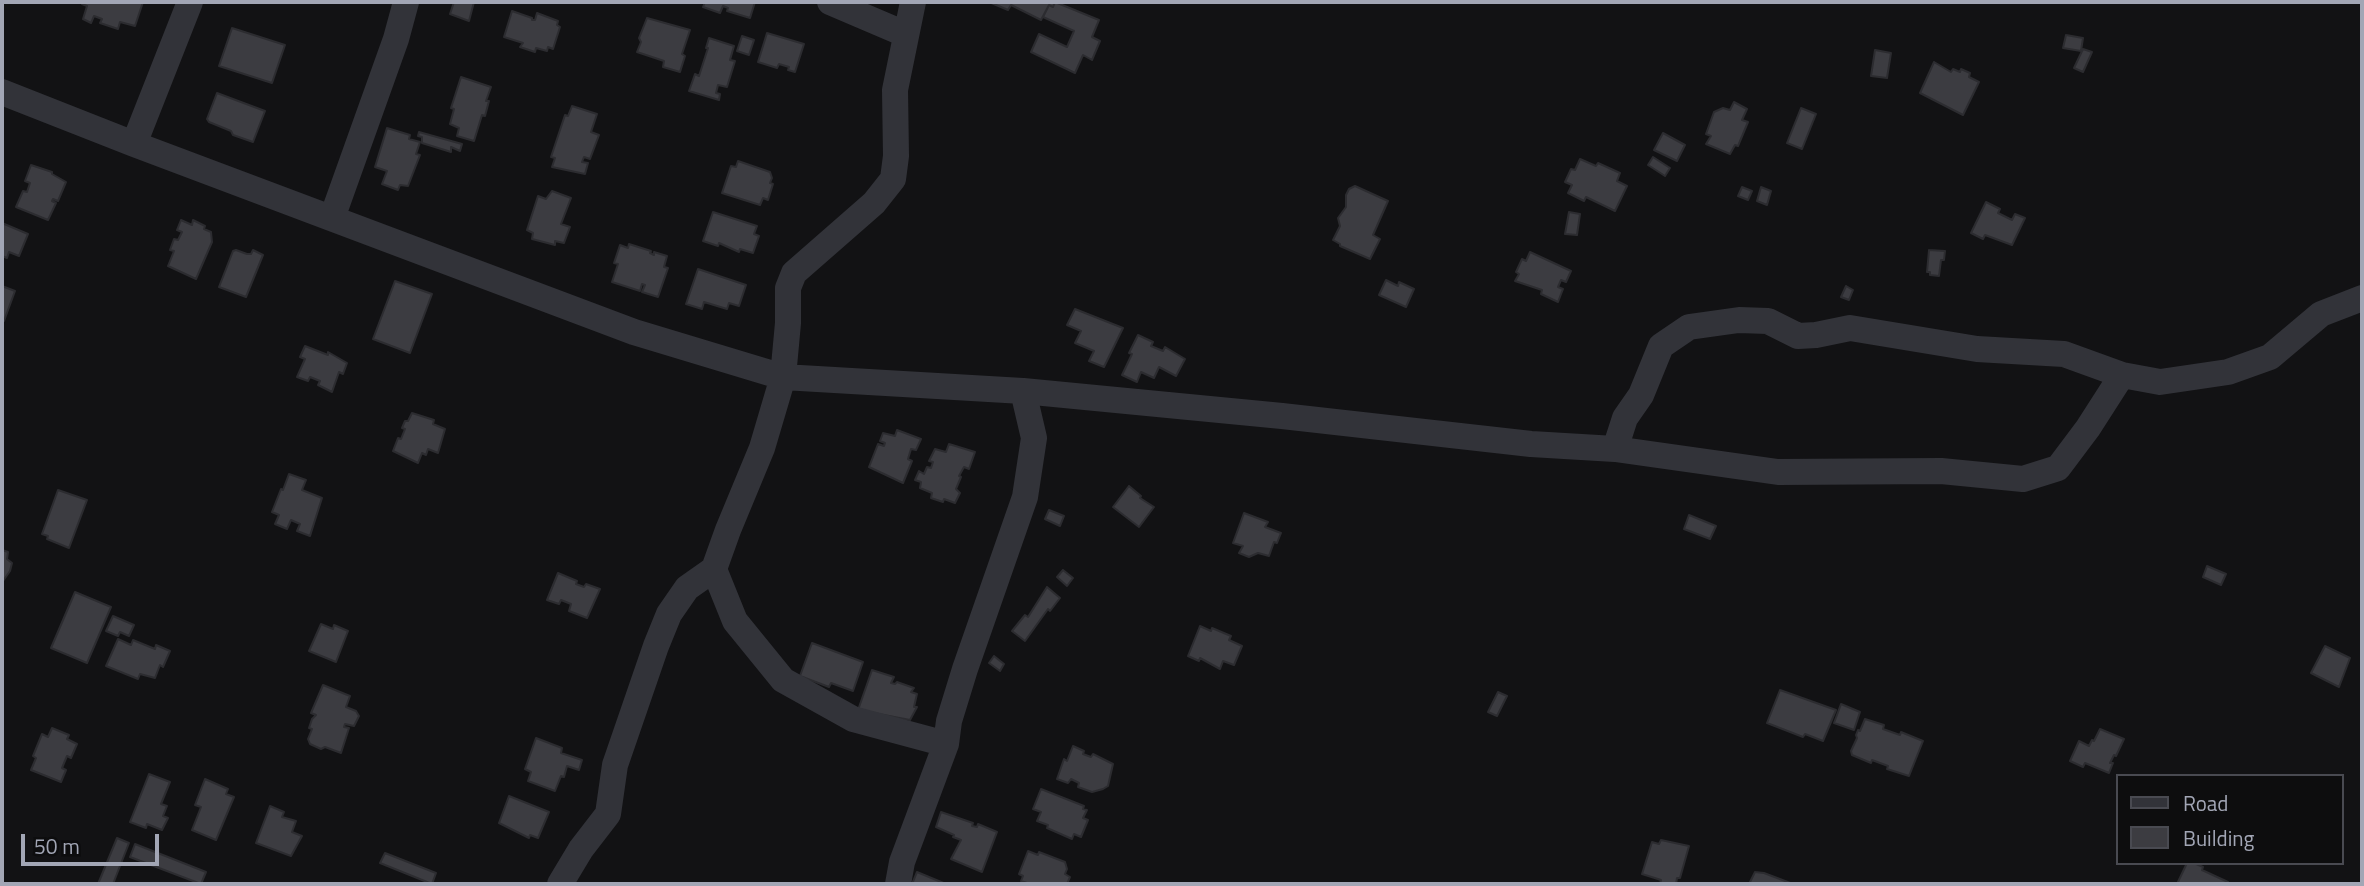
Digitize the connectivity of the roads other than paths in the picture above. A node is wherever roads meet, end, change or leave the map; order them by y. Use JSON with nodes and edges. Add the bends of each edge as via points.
{"nodes":[{"id":1,"x":190,"y":2,"type":"edge"},
{"id":2,"x":406,"y":2,"type":"edge"},
{"id":3,"x":830,"y":2,"type":"edge"},
{"id":4,"x":913,"y":2,"type":"edge"},
{"id":5,"x":905,"y":34,"type":"junction"},
{"id":6,"x":2,"y":92,"type":"edge"},
{"id":7,"x":134,"y":144,"type":"junction"},
{"id":8,"x":332,"y":218,"type":"junction"},
{"id":9,"x":2362,"y":298,"type":"edge"},
{"id":10,"x":2122,"y":374,"type":"junction"},
{"id":11,"x":783,"y":377,"type":"junction"},
{"id":12,"x":1023,"y":391,"type":"junction"},
{"id":13,"x":1615,"y":449,"type":"junction"},
{"id":14,"x":714,"y":569,"type":"junction"},
{"id":15,"x":946,"y":744,"type":"junction"},
{"id":16,"x":561,"y":884,"type":"edge"},
{"id":17,"x":898,"y":884,"type":"edge"}],
"edges":[{"from":1,"to":7,"type":"street"},
{"from":2,"to":8,"type":"street"},
{"from":3,"to":5,"type":"street"},
{"from":4,"to":5,"type":"street"},
{"from":5,"to":11,"type":"street","via":[[895,90],[893,179],[865,212],[794,273],[788,288]]},
{"from":6,"to":7,"type":"street"},
{"from":7,"to":8,"type":"street"},
{"from":8,"to":11,"type":"street","via":[[634,332]]},
{"from":9,"to":10,"type":"street","via":[[2321,314],[2270,357],[2228,372],[2160,382]]},
{"from":10,"to":13,"type":"street","via":[[2058,468],[2023,479],[1941,471],[1778,471]]},
{"from":10,"to":13,"type":"street","via":[[2064,354],[1977,349],[1850,328],[1798,336],[1768,321],[1689,327],[1661,346],[1641,395],[1625,418]]},
{"from":11,"to":12,"type":"street"},
{"from":11,"to":14,"type":"street","via":[[762,448]]},
{"from":12,"to":13,"type":"street"},
{"from":12,"to":15,"type":"street","via":[[1034,438],[1025,497],[965,669]]},
{"from":14,"to":15,"type":"street","via":[[735,621],[783,680],[853,719]]},
{"from":14,"to":16,"type":"street","via":[[687,588],[669,614],[615,765],[608,814]]},
{"from":15,"to":17,"type":"street"}]}
